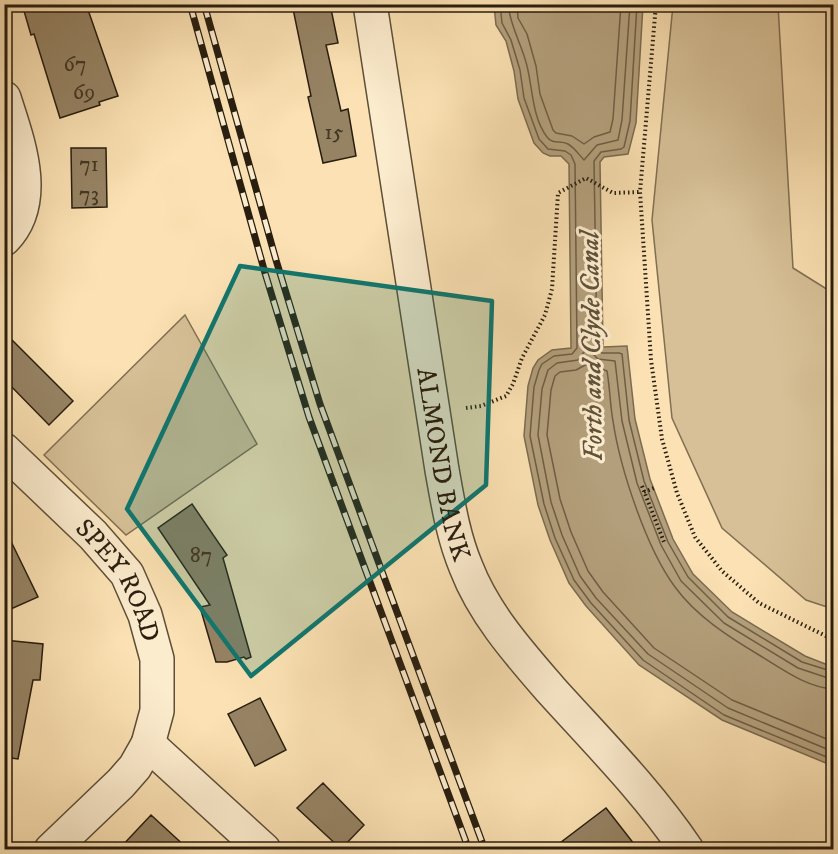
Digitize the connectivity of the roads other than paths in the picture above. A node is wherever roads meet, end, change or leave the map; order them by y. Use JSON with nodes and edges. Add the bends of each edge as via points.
{"nodes":[{"id":1,"x":370,"y":4,"type":"edge"},
{"id":2,"x":4,"y":98,"type":"edge"},
{"id":3,"x":4,"y":239,"type":"edge"},
{"id":4,"x":4,"y":450,"type":"edge"},
{"id":5,"x":148,"y":744,"type":"junction"},
{"id":6,"x":51,"y":849,"type":"edge"},
{"id":7,"x":264,"y":849,"type":"edge"},
{"id":8,"x":687,"y":849,"type":"edge"}],
"edges":[{"from":1,"to":8,"type":"street","name":"ALMOND BANK","via":[[453,530],[466,569],[491,616],[526,661],[648,796]]},
{"from":2,"to":3,"type":"street","via":[[25,179],[21,214]]},
{"from":4,"to":5,"type":"street","name":"SPEY ROAD","via":[[93,535],[127,574],[145,615],[157,659],[157,711]]},
{"from":5,"to":6,"type":"street","name":"SPEY ROAD","via":[[121,783]]},
{"from":5,"to":7,"type":"street"}]}
